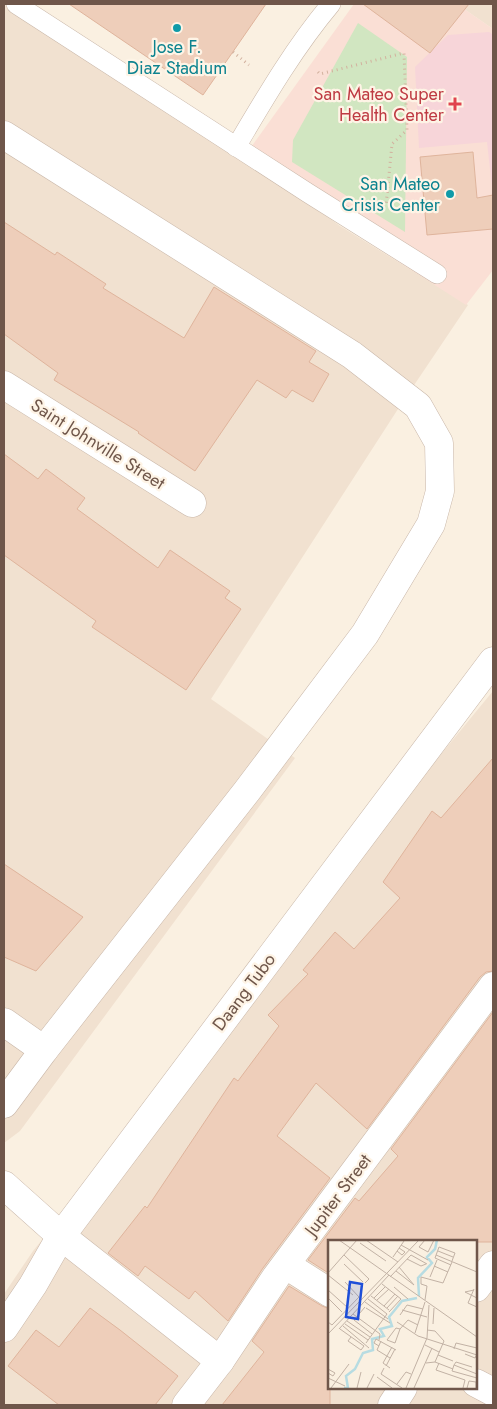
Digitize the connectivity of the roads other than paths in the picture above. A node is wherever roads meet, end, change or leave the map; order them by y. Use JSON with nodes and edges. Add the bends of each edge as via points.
{"nodes":[{"id":1,"x":16,"y":4,"type":"edge"},
{"id":2,"x":331,"y":4,"type":"edge"},
{"id":3,"x":4,"y":135,"type":"edge"},
{"id":4,"x":236,"y":147,"type":"junction"},
{"id":5,"x":437,"y":274,"type":"dead end"},
{"id":6,"x":4,"y":385,"type":"edge"},
{"id":7,"x":192,"y":503,"type":"dead end"},
{"id":8,"x":493,"y":661,"type":"edge"},
{"id":9,"x":493,"y":986,"type":"edge"},
{"id":10,"x":4,"y":1022,"type":"edge"},
{"id":11,"x":44,"y":1050,"type":"junction"},
{"id":12,"x":4,"y":1104,"type":"edge"},
{"id":13,"x":4,"y":1185,"type":"edge"},
{"id":14,"x":61,"y":1236,"type":"junction"},
{"id":15,"x":286,"y":1265,"type":"junction"},
{"id":16,"x":493,"y":1265,"type":"edge"},
{"id":17,"x":477,"y":1287,"type":"edge"},
{"id":18,"x":328,"y":1292,"type":"edge"},
{"id":19,"x":4,"y":1328,"type":"edge"},
{"id":20,"x":220,"y":1361,"type":"junction"},
{"id":21,"x":477,"y":1384,"type":"edge"},
{"id":22,"x":402,"y":1389,"type":"edge"},
{"id":23,"x":493,"y":1392,"type":"edge"},
{"id":24,"x":186,"y":1405,"type":"edge"},
{"id":25,"x":392,"y":1405,"type":"edge"}],
"edges":[{"from":1,"to":4,"type":"lane"},
{"from":2,"to":4,"type":"lane","via":[[274,84]]},
{"from":3,"to":11,"type":"street","via":[[352,355],[418,406],[439,443],[440,491],[431,524],[365,634],[247,792]]},
{"from":4,"to":5,"type":"lane"},
{"from":6,"to":7,"type":"street","name":"Saint Johnville Street"},
{"from":8,"to":14,"type":"street","name":"Daang Tubo"},
{"from":9,"to":15,"type":"street","name":"Jupiter Street"},
{"from":10,"to":11,"type":"street"},
{"from":11,"to":12,"type":"street"},
{"from":13,"to":14,"type":"street"},
{"from":14,"to":19,"type":"street","name":"Daang Tubo"},
{"from":14,"to":20,"type":"street"},
{"from":15,"to":18,"type":"street"},
{"from":15,"to":20,"type":"street","name":"Jupiter Street"},
{"from":16,"to":17,"type":"street"},
{"from":20,"to":24,"type":"street","name":"Jupiter Street"},
{"from":21,"to":23,"type":"street"},
{"from":22,"to":25,"type":"street"}]}
